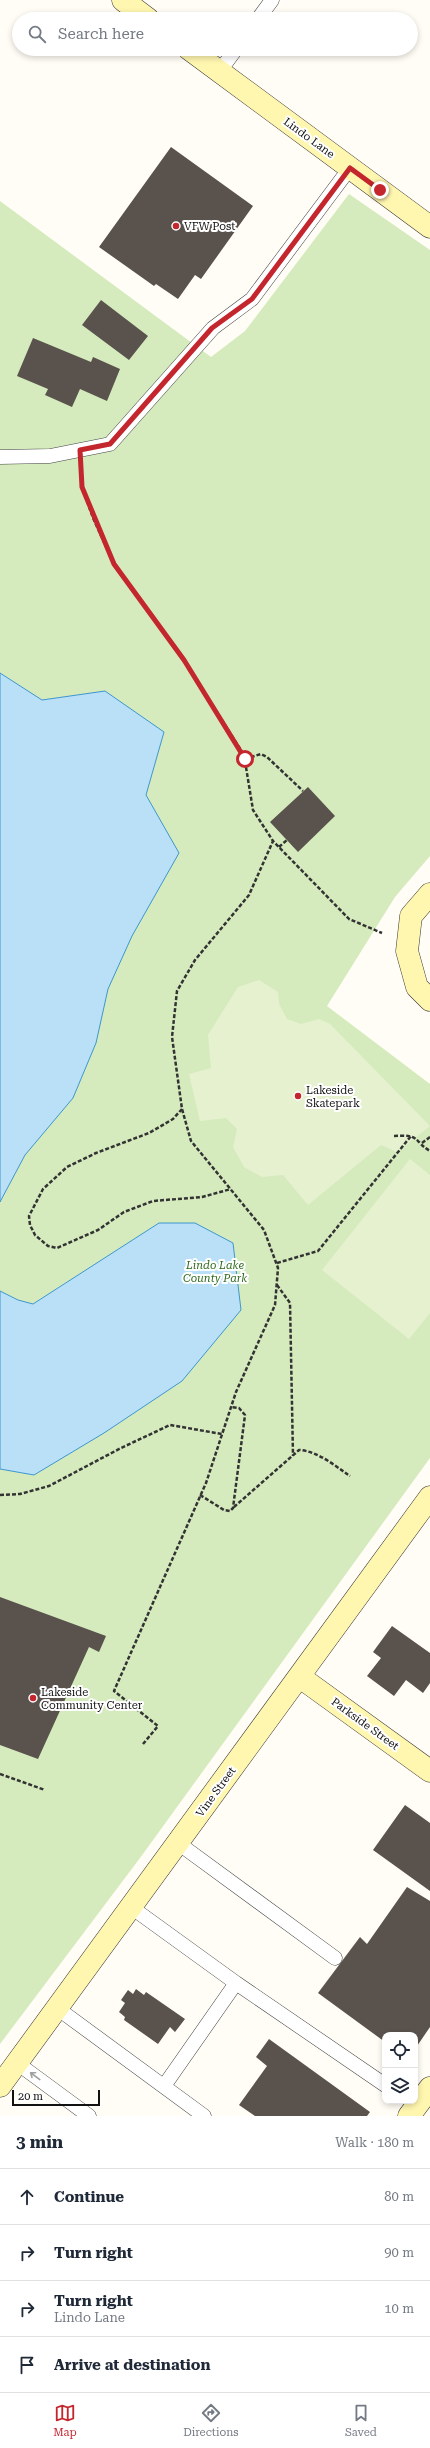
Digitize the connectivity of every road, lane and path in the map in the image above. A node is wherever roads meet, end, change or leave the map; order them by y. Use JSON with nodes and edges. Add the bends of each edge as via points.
{"nodes":[{"id":1,"x":123,"y":0,"type":"edge"},
{"id":2,"x":272,"y":0,"type":"edge"},
{"id":3,"x":139,"y":12,"type":"edge"},
{"id":4,"x":263,"y":12,"type":"edge"},
{"id":5,"x":197,"y":56,"type":"edge"},
{"id":6,"x":231,"y":56,"type":"edge"},
{"id":7,"x":219,"y":72,"type":"junction"},
{"id":8,"x":350,"y":168,"type":"junction"},
{"id":9,"x":430,"y":227,"type":"edge"},
{"id":10,"x":80,"y":450,"type":"junction"},
{"id":11,"x":0,"y":457,"type":"edge"},
{"id":12,"x":245,"y":759,"type":"junction"},
{"id":13,"x":303,"y":792,"type":"dead end"},
{"id":14,"x":273,"y":840,"type":"junction"},
{"id":15,"x":287,"y":840,"type":"dead end"},
{"id":16,"x":279,"y":847,"type":"junction"},
{"id":17,"x":430,"y":894,"type":"edge"},
{"id":18,"x":408,"y":944,"type":"junction"},
{"id":19,"x":430,"y":1000,"type":"edge"},
{"id":20,"x":182,"y":1108,"type":"junction"},
{"id":21,"x":394,"y":1136,"type":"dead end"},
{"id":22,"x":411,"y":1136,"type":"junction"},
{"id":23,"x":430,"y":1137,"type":"edge"},
{"id":24,"x":422,"y":1143,"type":"junction"},
{"id":25,"x":430,"y":1152,"type":"edge"},
{"id":26,"x":231,"y":1189,"type":"junction"},
{"id":27,"x":277,"y":1263,"type":"junction"},
{"id":28,"x":277,"y":1285,"type":"junction"},
{"id":29,"x":231,"y":1407,"type":"junction"},
{"id":30,"x":222,"y":1434,"type":"junction"},
{"id":31,"x":293,"y":1456,"type":"junction"},
{"id":32,"x":350,"y":1476,"type":"dead end"},
{"id":33,"x":200,"y":1495,"type":"junction"},
{"id":34,"x":0,"y":1496,"type":"edge"},
{"id":35,"x":430,"y":1497,"type":"edge"},
{"id":36,"x":233,"y":1508,"type":"junction"},
{"id":37,"x":300,"y":1677,"type":"junction"},
{"id":38,"x":143,"y":1744,"type":"dead end"},
{"id":39,"x":430,"y":1772,"type":"edge"},
{"id":40,"x":0,"y":1774,"type":"edge"},
{"id":41,"x":44,"y":1790,"type":"dead end"},
{"id":42,"x":178,"y":1843,"type":"junction"},
{"id":43,"x":132,"y":1907,"type":"junction"},
{"id":44,"x":335,"y":1958,"type":"dead end"},
{"id":45,"x":236,"y":1983,"type":"junction"},
{"id":46,"x":58,"y":2008,"type":"junction"},
{"id":47,"x":17,"y":2063,"type":"junction"},
{"id":48,"x":382,"y":2083,"type":"edge"},
{"id":49,"x":0,"y":2086,"type":"edge"},
{"id":50,"x":164,"y":2086,"type":"junction"},
{"id":51,"x":430,"y":2088,"type":"edge"},
{"id":52,"x":411,"y":2108,"type":"edge"},
{"id":53,"x":88,"y":2116,"type":"edge"},
{"id":54,"x":204,"y":2116,"type":"edge"}],
"edges":[{"from":1,"to":3,"type":"street"},
{"from":2,"to":4,"type":"lane"},
{"from":5,"to":7,"type":"street","name":"Lindo Lane"},
{"from":6,"to":7,"type":"lane"},
{"from":7,"to":8,"type":"street","name":"Lindo Lane"},
{"from":8,"to":9,"type":"street","name":"Lindo Lane"},
{"from":8,"to":10,"type":"lane","via":[[252,299],[212,328],[110,444]]},
{"from":10,"to":11,"type":"lane","via":[[50,456]]},
{"from":10,"to":12,"type":"path","via":[[82,487],[114,564],[184,660]]},
{"from":12,"to":13,"type":"path","via":[[261,754],[267,757]]},
{"from":12,"to":14,"type":"path","via":[[253,810]]},
{"from":14,"to":16,"type":"path"},
{"from":14,"to":20,"type":"path","via":[[249,895],[195,960],[177,991],[172,1037]]},
{"from":15,"to":16,"type":"path"},
{"from":16,"to":18,"type":"path","via":[[349,919]]},
{"from":17,"to":18,"type":"street","via":[[411,916]]},
{"from":18,"to":19,"type":"street","via":[[416,986]]},
{"from":20,"to":26,"type":"path","via":[[191,1141]]},
{"from":20,"to":26,"type":"path","via":[[173,1119],[148,1133],[96,1152],[67,1167],[43,1189],[29,1216],[36,1235],[48,1246],[58,1248],[98,1230],[124,1212],[153,1201],[202,1197]]},
{"from":21,"to":22,"type":"path"},
{"from":22,"to":24,"type":"path"},
{"from":22,"to":27,"type":"path","via":[[318,1251]]},
{"from":23,"to":24,"type":"path"},
{"from":24,"to":25,"type":"path"},
{"from":26,"to":27,"type":"path","via":[[264,1230]]},
{"from":27,"to":28,"type":"path"},
{"from":28,"to":29,"type":"path","via":[[275,1305]]},
{"from":28,"to":31,"type":"path","via":[[290,1303]]},
{"from":29,"to":30,"type":"path"},
{"from":29,"to":36,"type":"path","via":[[239,1408],[245,1415]]},
{"from":30,"to":33,"type":"path"},
{"from":30,"to":34,"type":"path","via":[[170,1425],[49,1486],[20,1494]]},
{"from":31,"to":32,"type":"path","via":[[299,1450],[307,1450]]},
{"from":31,"to":36,"type":"path"},
{"from":33,"to":36,"type":"path","via":[[224,1510],[230,1511]]},
{"from":33,"to":38,"type":"path","via":[[114,1691],[158,1726]]},
{"from":35,"to":37,"type":"street","name":"Vine Street"},
{"from":37,"to":39,"type":"street","name":"Parkside Street"},
{"from":37,"to":42,"type":"street","name":"Vine Street"},
{"from":40,"to":41,"type":"path"},
{"from":42,"to":43,"type":"street","name":"Vine Street"},
{"from":42,"to":44,"type":"lane"},
{"from":43,"to":45,"type":"lane"},
{"from":43,"to":46,"type":"street","name":"Vine Street"},
{"from":45,"to":48,"type":"lane"},
{"from":45,"to":50,"type":"lane"},
{"from":46,"to":47,"type":"street","name":"Vine Street"},
{"from":46,"to":50,"type":"lane"},
{"from":47,"to":49,"type":"street","name":"Vine Street"},
{"from":53,"to":47,"type":"lane","one_way":true},
{"from":50,"to":54,"type":"lane"},
{"from":51,"to":52,"type":"street"}]}
